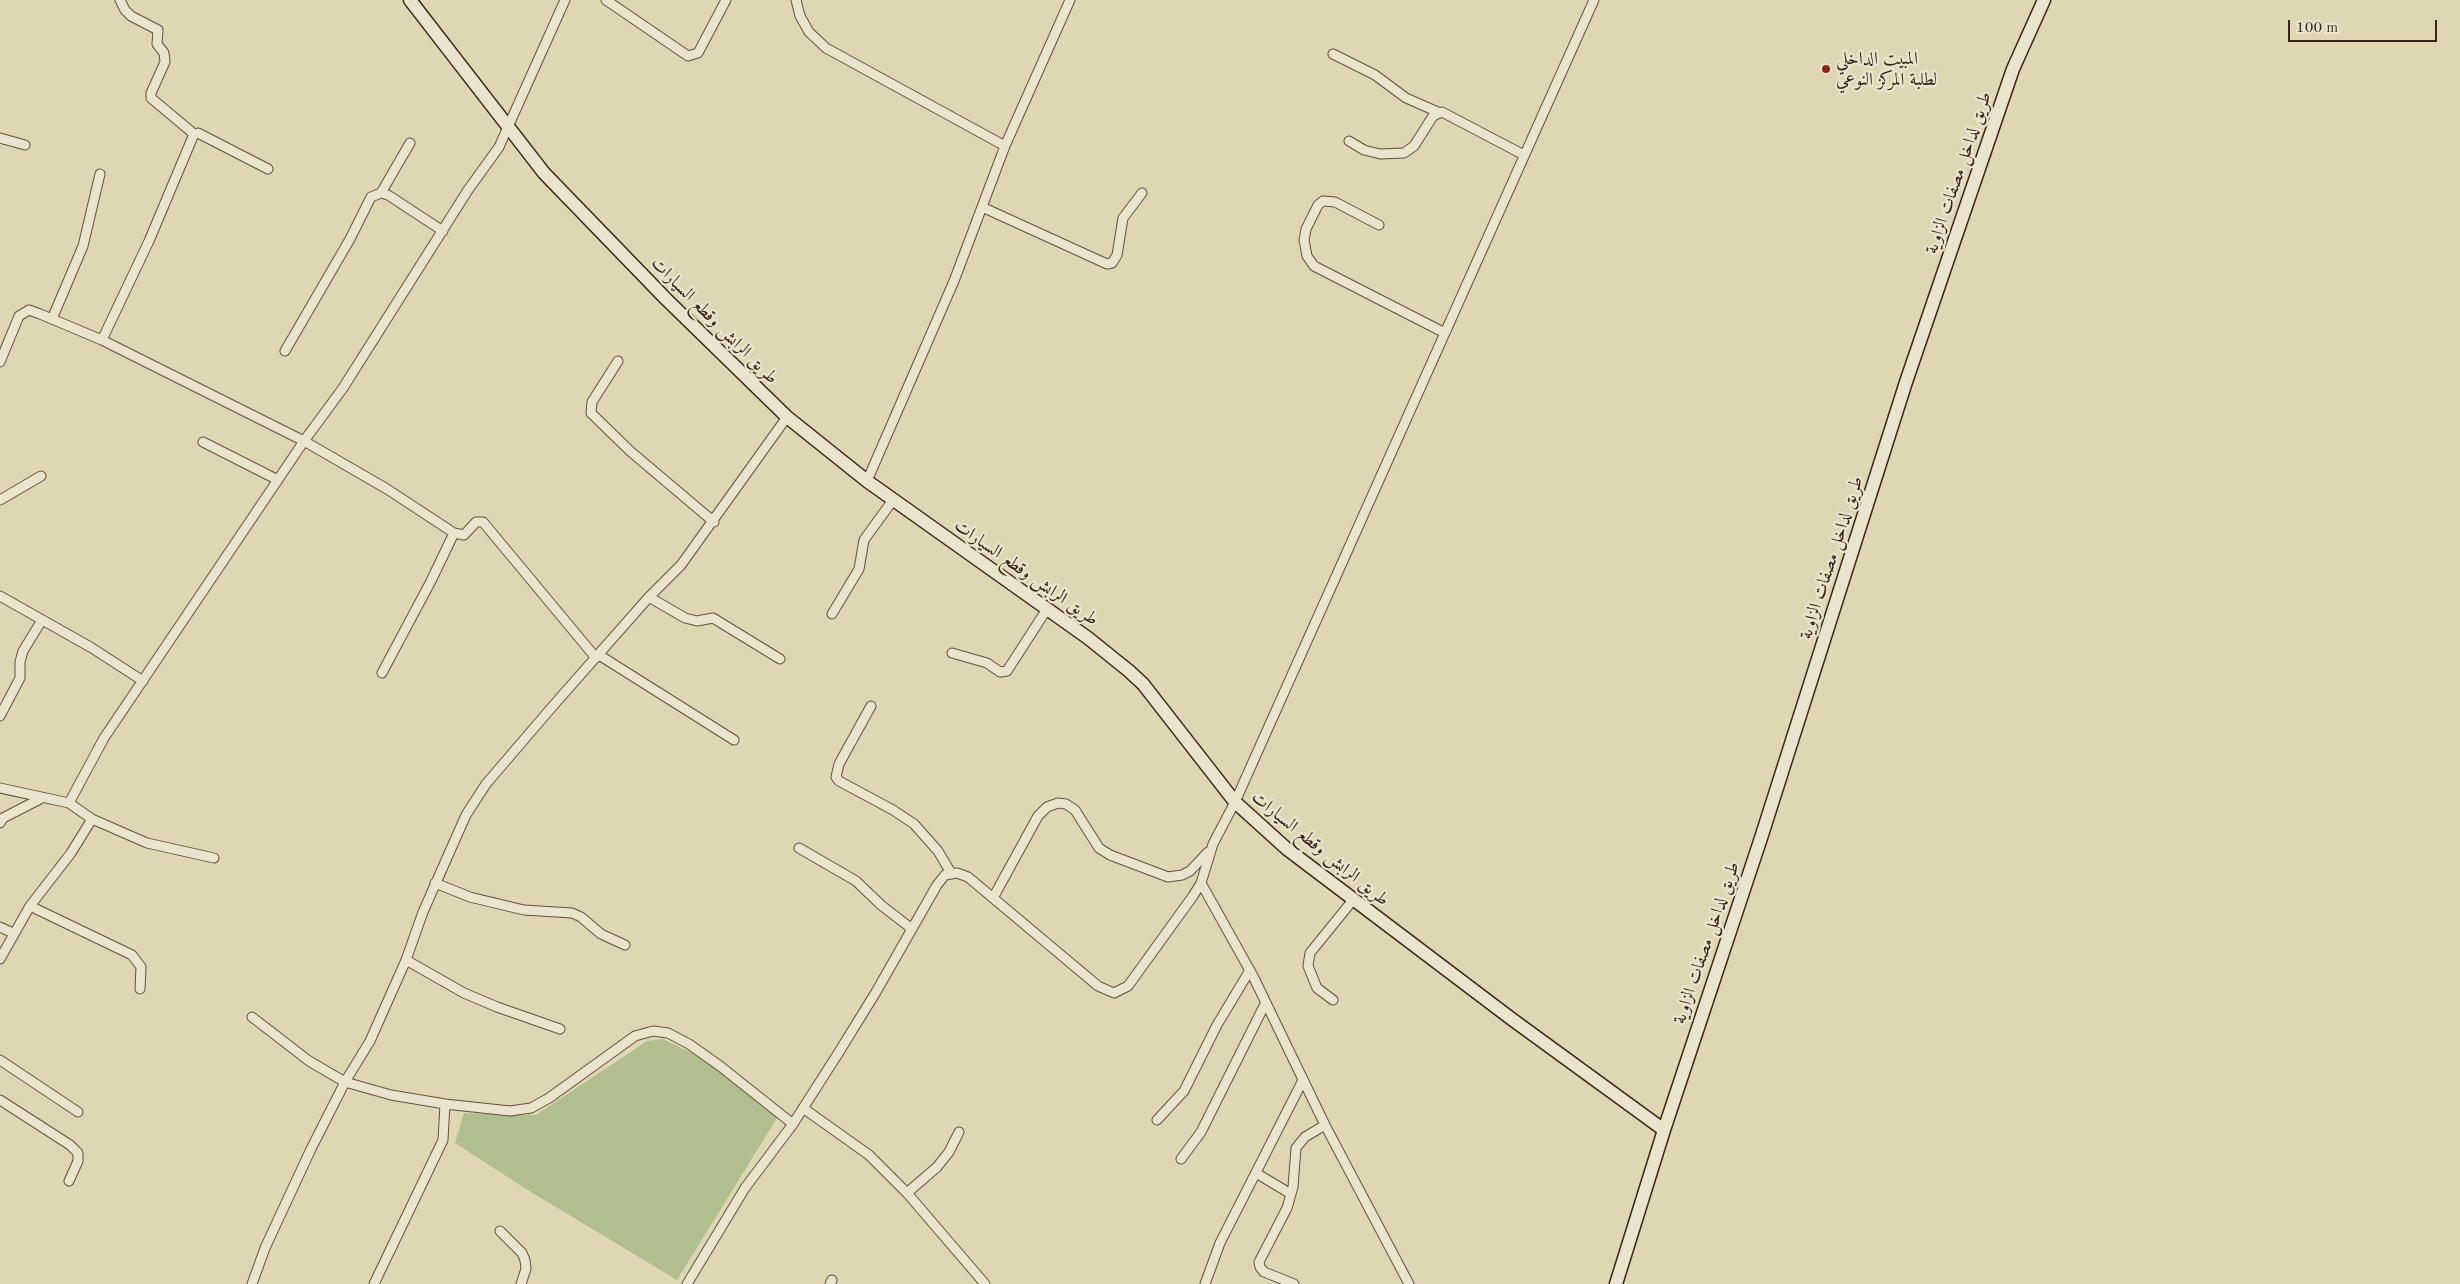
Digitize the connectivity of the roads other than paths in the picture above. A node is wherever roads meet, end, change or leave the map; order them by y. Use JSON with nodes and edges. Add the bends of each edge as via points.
{"nodes":[{"id":1,"x":120,"y":0,"type":"edge"},
{"id":2,"x":410,"y":0,"type":"edge"},
{"id":3,"x":565,"y":0,"type":"edge"},
{"id":4,"x":606,"y":0,"type":"edge"},
{"id":5,"x":726,"y":0,"type":"edge"},
{"id":6,"x":796,"y":0,"type":"edge"},
{"id":7,"x":1070,"y":0,"type":"edge"},
{"id":8,"x":1594,"y":0,"type":"edge"},
{"id":9,"x":2044,"y":0,"type":"edge"},
{"id":10,"x":1333,"y":54,"type":"dead end"},
{"id":11,"x":1438,"y":112,"type":"junction"},
{"id":12,"x":509,"y":128,"type":"junction"},
{"id":13,"x":194,"y":134,"type":"junction"},
{"id":14,"x":0,"y":138,"type":"edge"},
{"id":15,"x":1349,"y":141,"type":"dead end"},
{"id":16,"x":410,"y":144,"type":"dead end"},
{"id":17,"x":25,"y":145,"type":"dead end"},
{"id":18,"x":1005,"y":146,"type":"junction"},
{"id":19,"x":1524,"y":155,"type":"junction"},
{"id":20,"x":268,"y":169,"type":"dead end"},
{"id":21,"x":100,"y":174,"type":"dead end"},
{"id":22,"x":1142,"y":192,"type":"dead end"},
{"id":23,"x":381,"y":193,"type":"junction"},
{"id":24,"x":982,"y":207,"type":"junction"},
{"id":25,"x":1379,"y":225,"type":"dead end"},
{"id":26,"x":443,"y":231,"type":"junction"},
{"id":27,"x":52,"y":319,"type":"junction"},
{"id":28,"x":1445,"y":333,"type":"junction"},
{"id":29,"x":102,"y":340,"type":"junction"},
{"id":30,"x":285,"y":351,"type":"dead end"},
{"id":31,"x":618,"y":361,"type":"dead end"},
{"id":32,"x":0,"y":362,"type":"edge"},
{"id":33,"x":787,"y":417,"type":"junction"},
{"id":34,"x":304,"y":441,"type":"junction"},
{"id":35,"x":203,"y":442,"type":"dead end"},
{"id":36,"x":41,"y":476,"type":"dead end"},
{"id":37,"x":278,"y":480,"type":"junction"},
{"id":38,"x":867,"y":481,"type":"junction"},
{"id":39,"x":0,"y":500,"type":"edge"},
{"id":40,"x":893,"y":500,"type":"junction"},
{"id":41,"x":714,"y":522,"type":"junction"},
{"id":42,"x":454,"y":533,"type":"junction"},
{"id":43,"x":0,"y":596,"type":"edge"},
{"id":44,"x":649,"y":597,"type":"junction"},
{"id":45,"x":1047,"y":609,"type":"junction"},
{"id":46,"x":832,"y":614,"type":"dead end"},
{"id":47,"x":42,"y":620,"type":"junction"},
{"id":48,"x":952,"y":653,"type":"dead end"},
{"id":49,"x":598,"y":657,"type":"junction"},
{"id":50,"x":780,"y":658,"type":"dead end"},
{"id":51,"x":382,"y":673,"type":"dead end"},
{"id":52,"x":143,"y":681,"type":"junction"},
{"id":53,"x":871,"y":706,"type":"dead end"},
{"id":54,"x":0,"y":716,"type":"edge"},
{"id":55,"x":734,"y":740,"type":"dead end"},
{"id":56,"x":0,"y":788,"type":"edge"},
{"id":57,"x":40,"y":799,"type":"junction"},
{"id":58,"x":1235,"y":802,"type":"junction"},
{"id":59,"x":69,"y":804,"type":"junction"},
{"id":60,"x":92,"y":819,"type":"junction"},
{"id":61,"x":0,"y":823,"type":"edge"},
{"id":62,"x":800,"y":848,"type":"dead end"},
{"id":63,"x":1210,"y":850,"type":"junction"},
{"id":64,"x":214,"y":858,"type":"dead end"},
{"id":65,"x":951,"y":873,"type":"junction"},
{"id":66,"x":435,"y":883,"type":"junction"},
{"id":67,"x":1200,"y":883,"type":"junction"},
{"id":68,"x":992,"y":898,"type":"junction"},
{"id":69,"x":1353,"y":900,"type":"junction"},
{"id":70,"x":30,"y":906,"type":"junction"},
{"id":71,"x":0,"y":927,"type":"edge"},
{"id":72,"x":912,"y":929,"type":"junction"},
{"id":73,"x":13,"y":933,"type":"junction"},
{"id":74,"x":625,"y":945,"type":"dead end"},
{"id":75,"x":0,"y":959,"type":"edge"},
{"id":76,"x":406,"y":960,"type":"junction"},
{"id":77,"x":1250,"y":970,"type":"junction"},
{"id":78,"x":140,"y":989,"type":"dead end"},
{"id":79,"x":1333,"y":1000,"type":"dead end"},
{"id":80,"x":1266,"y":1004,"type":"junction"},
{"id":81,"x":252,"y":1017,"type":"dead end"},
{"id":82,"x":560,"y":1029,"type":"dead end"},
{"id":83,"x":0,"y":1060,"type":"edge"},
{"id":84,"x":1303,"y":1080,"type":"junction"},
{"id":85,"x":345,"y":1082,"type":"junction"},
{"id":86,"x":0,"y":1100,"type":"edge"},
{"id":87,"x":445,"y":1104,"type":"junction"},
{"id":88,"x":803,"y":1108,"type":"junction"},
{"id":89,"x":78,"y":1112,"type":"dead end"},
{"id":90,"x":1157,"y":1120,"type":"dead end"},
{"id":91,"x":793,"y":1124,"type":"junction"},
{"id":92,"x":1325,"y":1125,"type":"junction"},
{"id":93,"x":1664,"y":1130,"type":"junction"},
{"id":94,"x":959,"y":1132,"type":"dead end"},
{"id":95,"x":1182,"y":1159,"type":"dead end"},
{"id":96,"x":1256,"y":1173,"type":"junction"},
{"id":97,"x":69,"y":1181,"type":"dead end"},
{"id":98,"x":907,"y":1193,"type":"junction"},
{"id":99,"x":1292,"y":1194,"type":"junction"},
{"id":100,"x":500,"y":1231,"type":"dead end"},
{"id":101,"x":252,"y":1284,"type":"edge"},
{"id":102,"x":374,"y":1284,"type":"edge"},
{"id":103,"x":521,"y":1284,"type":"edge"},
{"id":104,"x":687,"y":1284,"type":"edge"},
{"id":105,"x":985,"y":1284,"type":"edge"},
{"id":106,"x":1205,"y":1284,"type":"edge"},
{"id":107,"x":1294,"y":1284,"type":"edge"},
{"id":108,"x":1409,"y":1284,"type":"edge"},
{"id":109,"x":1616,"y":1284,"type":"edge"}],
"edges":[{"from":1,"to":13,"type":"street","via":[[131,16],[158,30],[157,44],[164,53],[165,62],[151,98]]},
{"from":2,"to":12,"type":"main road","name":"طريق الرابش وقطع السيارات"},
{"from":3,"to":12,"type":"street"},
{"from":4,"to":5,"type":"street","via":[[688,56],[698,53]]},
{"from":6,"to":18,"type":"street","via":[[809,32],[826,48]]},
{"from":7,"to":18,"type":"street"},
{"from":8,"to":19,"type":"street"},
{"from":9,"to":93,"type":"main road","name":"طريق لداخل مصفات الزاوية","via":[[2007,85],[1906,382]]},
{"from":10,"to":11,"type":"street","via":[[1375,75],[1406,98]]},
{"from":11,"to":15,"type":"street","via":[[1414,146],[1404,153],[1380,154]]},
{"from":11,"to":19,"type":"street"},
{"from":12,"to":26,"type":"street"},
{"from":12,"to":33,"type":"main road","name":"طريق الرابش وقطع السيارات","via":[[544,174]]},
{"from":13,"to":20,"type":"street","via":[[198,133]]},
{"from":13,"to":29,"type":"street","via":[[149,241]]},
{"from":14,"to":17,"type":"street"},
{"from":16,"to":23,"type":"street"},
{"from":18,"to":24,"type":"street"},
{"from":19,"to":28,"type":"street"},
{"from":21,"to":27,"type":"street","via":[[82,246]]},
{"from":22,"to":24,"type":"street","via":[[1123,218],[1117,255],[1112,264]]},
{"from":23,"to":26,"type":"street","via":[[406,205]]},
{"from":23,"to":30,"type":"street","via":[[371,197]]},
{"from":24,"to":38,"type":"street","via":[[954,281]]},
{"from":25,"to":28,"type":"street","via":[[1335,202],[1323,201],[1306,229],[1307,256],[1314,266]]},
{"from":26,"to":34,"type":"street","via":[[343,388]]},
{"from":27,"to":29,"type":"street"},
{"from":27,"to":32,"type":"street","via":[[29,310],[19,316]]},
{"from":28,"to":58,"type":"street"},
{"from":29,"to":34,"type":"street"},
{"from":31,"to":41,"type":"street","via":[[592,402],[593,417]]},
{"from":33,"to":38,"type":"main road","name":"طريق الرابش وقطع السيارات"},
{"from":33,"to":41,"type":"street"},
{"from":34,"to":37,"type":"street"},
{"from":34,"to":42,"type":"street"},
{"from":35,"to":37,"type":"street"},
{"from":36,"to":39,"type":"street"},
{"from":37,"to":52,"type":"street"},
{"from":38,"to":40,"type":"main road","name":"طريق الرابش وقطع السيارات"},
{"from":40,"to":45,"type":"main road","name":"طريق الرابش وقطع السيارات"},
{"from":40,"to":46,"type":"street","via":[[864,540],[859,569]]},
{"from":41,"to":44,"type":"street","via":[[681,565]]},
{"from":42,"to":49,"type":"street","via":[[464,535],[476,522],[483,522]]},
{"from":42,"to":51,"type":"street"},
{"from":43,"to":47,"type":"street"},
{"from":44,"to":49,"type":"street"},
{"from":44,"to":50,"type":"street","via":[[685,618],[697,621],[713,618]]},
{"from":45,"to":48,"type":"street","via":[[1007,671],[1000,672],[982,661]]},
{"from":45,"to":58,"type":"main road","name":"طريق الرابش وقطع السيارات","via":[[1092,641],[1139,681]]},
{"from":47,"to":52,"type":"street"},
{"from":47,"to":54,"type":"street","via":[[23,651],[20,678]]},
{"from":49,"to":55,"type":"street"},
{"from":49,"to":66,"type":"street","via":[[486,784],[466,815]]},
{"from":52,"to":59,"type":"street","via":[[104,738]]},
{"from":53,"to":65,"type":"street","via":[[839,764],[836,777],[914,824]]},
{"from":56,"to":57,"type":"street"},
{"from":57,"to":59,"type":"street"},
{"from":57,"to":61,"type":"street","via":[[3,818]]},
{"from":58,"to":63,"type":"street"},
{"from":58,"to":69,"type":"main road","name":"طريق الرابش وقطع السيارات","via":[[1287,849]]},
{"from":59,"to":60,"type":"street"},
{"from":60,"to":64,"type":"street","via":[[147,843]]},
{"from":60,"to":70,"type":"street"},
{"from":62,"to":72,"type":"street","via":[[856,881]]},
{"from":63,"to":67,"type":"street"},
{"from":63,"to":68,"type":"street","via":[[1190,870],[1168,877],[1110,855],[1100,848],[1075,810],[1066,804],[1058,804],[1047,807],[1038,816]]},
{"from":65,"to":68,"type":"street","via":[[963,874]]},
{"from":65,"to":72,"type":"street","via":[[940,879]]},
{"from":66,"to":74,"type":"street","via":[[470,897],[524,910],[572,913],[601,934]]},
{"from":66,"to":76,"type":"street"},
{"from":67,"to":68,"type":"street","via":[[1128,986],[1114,993],[1098,986]]},
{"from":67,"to":77,"type":"street"},
{"from":69,"to":79,"type":"street","via":[[1310,953],[1308,966],[1317,988]]},
{"from":69,"to":93,"type":"main road","name":"طريق الرابش وقطع السيارات"},
{"from":70,"to":73,"type":"street"},
{"from":70,"to":78,"type":"street","via":[[132,955],[141,967]]},
{"from":71,"to":73,"type":"street"},
{"from":72,"to":88,"type":"street"},
{"from":73,"to":75,"type":"street"},
{"from":76,"to":82,"type":"street","via":[[464,993]]},
{"from":76,"to":85,"type":"street","via":[[370,1041]]},
{"from":77,"to":80,"type":"street"},
{"from":77,"to":90,"type":"street","via":[[1184,1090]]},
{"from":80,"to":84,"type":"street"},
{"from":80,"to":95,"type":"street","via":[[1201,1132]]},
{"from":81,"to":85,"type":"street","via":[[309,1061]]},
{"from":83,"to":89,"type":"street"},
{"from":84,"to":92,"type":"street"},
{"from":84,"to":96,"type":"street"},
{"from":85,"to":87,"type":"street","via":[[391,1095]]},
{"from":85,"to":101,"type":"street","via":[[265,1248]]},
{"from":86,"to":97,"type":"street","via":[[78,1153],[78,1162]]},
{"from":87,"to":91,"type":"street","via":[[500,1110],[531,1108],[635,1036],[653,1031],[668,1033],[689,1044]]},
{"from":87,"to":102,"type":"street","via":[[443,1140]]},
{"from":88,"to":91,"type":"street"},
{"from":88,"to":98,"type":"street","via":[[868,1155]]},
{"from":91,"to":104,"type":"street","via":[[745,1188]]},
{"from":92,"to":99,"type":"street","via":[[1305,1137],[1296,1148]]},
{"from":92,"to":108,"type":"street"},
{"from":93,"to":109,"type":"main road","name":"طريق لداخل مصفات الزاوية"},
{"from":94,"to":98,"type":"street","via":[[937,1168]]},
{"from":96,"to":99,"type":"street"},
{"from":96,"to":106,"type":"street","via":[[1220,1243]]},
{"from":98,"to":105,"type":"street"},
{"from":99,"to":107,"type":"street","via":[[1259,1264],[1264,1272]]},
{"from":100,"to":103,"type":"street","via":[[525,1260]]}]}
